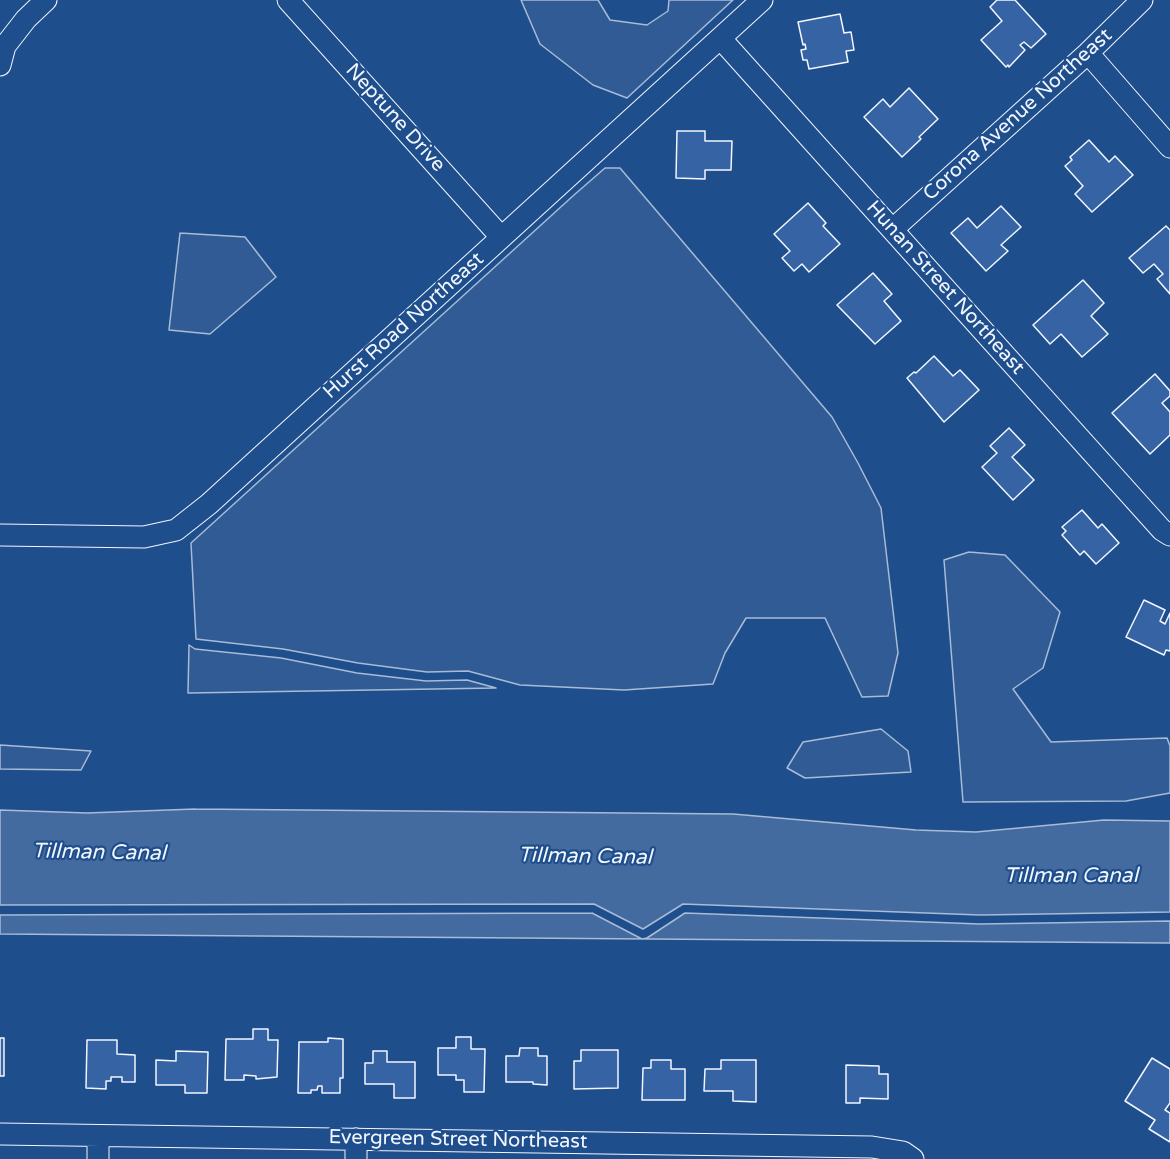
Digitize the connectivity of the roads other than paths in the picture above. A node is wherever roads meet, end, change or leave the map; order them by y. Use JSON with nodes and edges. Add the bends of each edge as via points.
{"nodes":[{"id":1,"x":46,"y":0,"type":"edge"},
{"id":2,"x":288,"y":0,"type":"edge"},
{"id":3,"x":762,"y":0,"type":"edge"},
{"id":4,"x":1142,"y":0,"type":"edge"},
{"id":5,"x":721,"y":39,"type":"junction"},
{"id":6,"x":1088,"y":53,"type":"junction"},
{"id":7,"x":0,"y":65,"type":"edge"},
{"id":8,"x":1170,"y":147,"type":"edge"},
{"id":9,"x":893,"y":230,"type":"junction"},
{"id":10,"x":501,"y":237,"type":"junction"},
{"id":11,"x":0,"y":535,"type":"edge"},
{"id":12,"x":1170,"y":535,"type":"edge"},
{"id":13,"x":0,"y":1134,"type":"edge"},
{"id":14,"x":98,"y":1136,"type":"junction"},
{"id":15,"x":356,"y":1149,"type":"edge"},
{"id":16,"x":611,"y":1151,"type":"edge"},
{"id":17,"x":98,"y":1159,"type":"edge"},
{"id":18,"x":913,"y":1159,"type":"edge"}],
"edges":[{"from":1,"to":7,"type":"street","via":[[4,46]]},
{"from":2,"to":10,"type":"street","name":"Neptune Drive"},
{"from":3,"to":5,"type":"street","name":"Hurst Road Northeast"},
{"from":4,"to":6,"type":"street","name":"Corona Avenue Northeast"},
{"from":5,"to":9,"type":"street","name":"Hunan Street Northeast"},
{"from":5,"to":10,"type":"street","name":"Hurst Road Northeast"},
{"from":6,"to":8,"type":"street"},
{"from":6,"to":9,"type":"street","name":"Corona Avenue Northeast"},
{"from":9,"to":12,"type":"street","name":"Hunan Street Northeast"},
{"from":10,"to":11,"type":"street","name":"Hurst Road Northeast","via":[[176,530],[144,537]]},
{"from":13,"to":14,"type":"street","name":"Evergreen Street Northeast"},
{"from":14,"to":15,"type":"street","name":"Evergreen Street Northeast"},
{"from":14,"to":17,"type":"street"},
{"from":15,"to":16,"type":"street","name":"Evergreen Street Northeast"},
{"from":16,"to":18,"type":"street","name":"Evergreen Street Northeast","via":[[872,1147],[903,1152]]}]}
